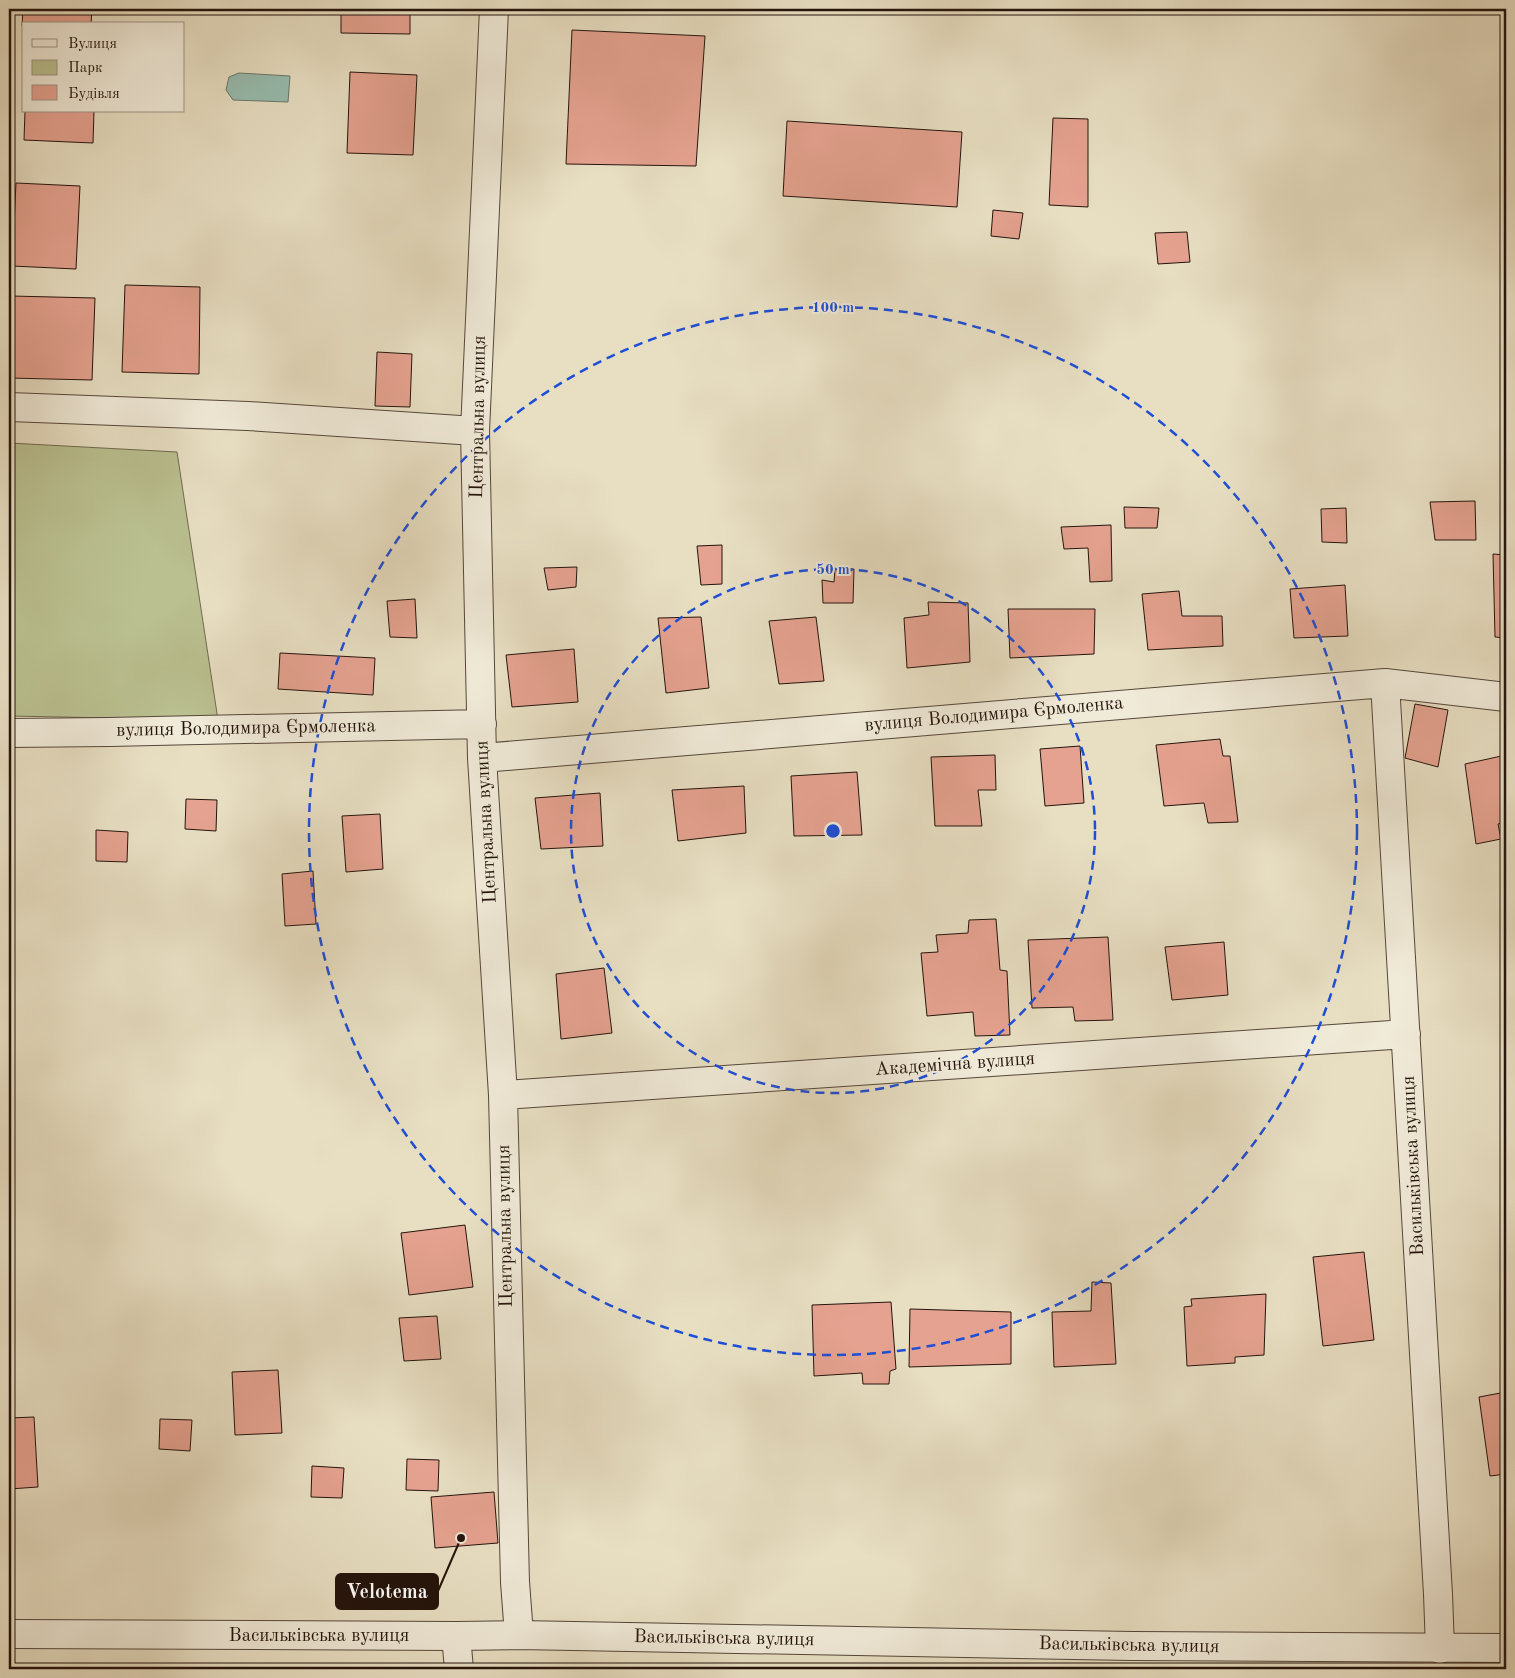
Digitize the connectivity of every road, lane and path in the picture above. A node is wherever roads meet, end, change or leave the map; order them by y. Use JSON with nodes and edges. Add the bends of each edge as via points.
{"nodes":[{"id":1,"x":494,"y":9,"type":"edge"},
{"id":2,"x":9,"y":407,"type":"edge"},
{"id":3,"x":475,"y":431,"type":"junction"},
{"id":4,"x":1385,"y":683,"type":"junction"},
{"id":5,"x":1506,"y":697,"type":"edge"},
{"id":6,"x":482,"y":724,"type":"junction"},
{"id":7,"x":9,"y":733,"type":"edge"},
{"id":8,"x":482,"y":758,"type":"junction"},
{"id":9,"x":1406,"y":1034,"type":"junction"},
{"id":10,"x":503,"y":1095,"type":"junction"},
{"id":11,"x":9,"y":1634,"type":"edge"},
{"id":12,"x":519,"y":1635,"type":"junction"},
{"id":13,"x":456,"y":1636,"type":"junction"},
{"id":14,"x":1506,"y":1648,"type":"edge"},
{"id":15,"x":1440,"y":1649,"type":"junction"},
{"id":16,"x":459,"y":1669,"type":"edge"}],
"edges":[{"from":1,"to":3,"type":"street","name":"Центральна вулиця"},
{"from":2,"to":3,"type":"street","via":[[248,416]]},
{"from":3,"to":6,"type":"street","name":"Центральна вулиця"},
{"from":4,"to":5,"type":"street","name":"вулиця Володимира Єрмоленка"},
{"from":4,"to":8,"type":"street","name":"вулиця Володимира Єрмоленка"},
{"from":4,"to":9,"type":"street","name":"Васильківська вулиця"},
{"from":6,"to":7,"type":"street","name":"вулиця Володимира Єрмоленка"},
{"from":6,"to":8,"type":"street","name":"Центральна вулиця"},
{"from":8,"to":10,"type":"street","name":"Центральна вулиця"},
{"from":9,"to":10,"type":"street","name":"Академічна вулиця"},
{"from":9,"to":15,"type":"street","name":"Васильківська вулиця"},
{"from":10,"to":12,"type":"street","name":"Центральна вулиця"},
{"from":11,"to":13,"type":"street","name":"Васильківська вулиця"},
{"from":12,"to":13,"type":"street","name":"Васильківська вулиця"},
{"from":12,"to":15,"type":"street","name":"Васильківська вулиця"},
{"from":13,"to":16,"type":"street"},
{"from":14,"to":15,"type":"street","name":"Васильківська вулиця"}]}
